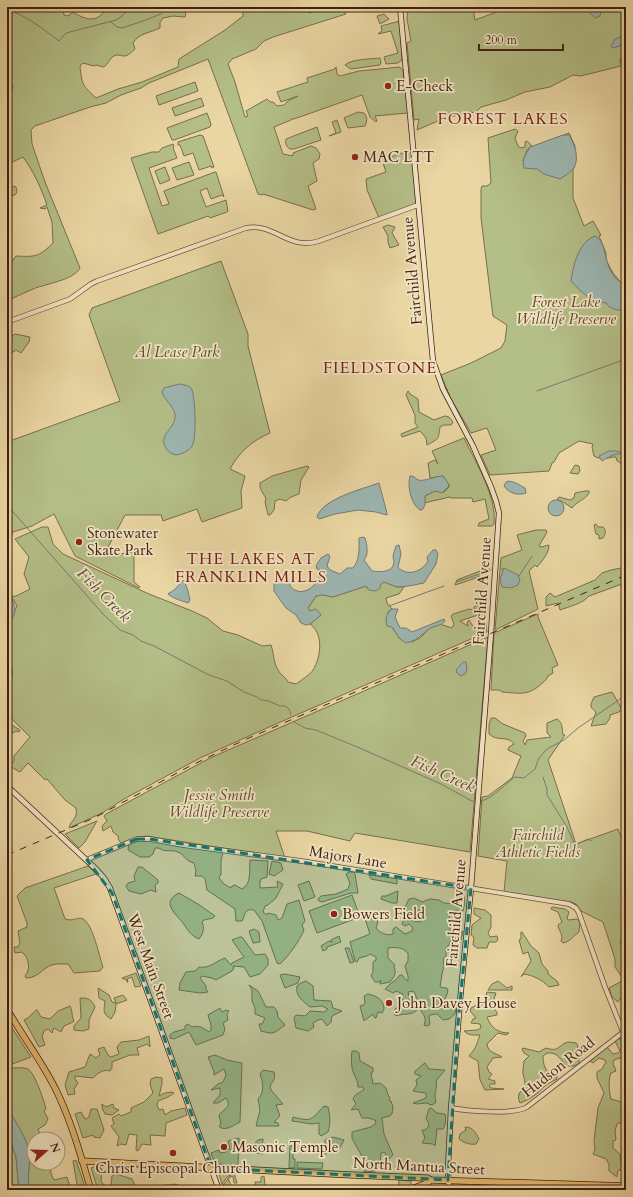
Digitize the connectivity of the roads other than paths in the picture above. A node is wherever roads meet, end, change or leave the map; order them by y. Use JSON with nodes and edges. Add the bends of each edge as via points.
{"nodes":[{"id":1,"x":400,"y":7,"type":"edge"},
{"id":2,"x":418,"y":205,"type":"junction"},
{"id":3,"x":7,"y":322,"type":"edge"},
{"id":4,"x":7,"y":786,"type":"edge"},
{"id":5,"x":86,"y":860,"type":"junction"},
{"id":6,"x":471,"y":888,"type":"junction"},
{"id":7,"x":8,"y":1012,"type":"edge"},
{"id":8,"x":625,"y":1031,"type":"edge"},
{"id":9,"x":451,"y":1108,"type":"junction"},
{"id":10,"x":82,"y":1161,"type":"junction"},
{"id":11,"x":211,"y":1168,"type":"junction"},
{"id":12,"x":431,"y":1180,"type":"junction"},
{"id":13,"x":448,"y":1180,"type":"junction"},
{"id":14,"x":626,"y":1186,"type":"edge"},
{"id":15,"x":91,"y":1190,"type":"edge"},
{"id":16,"x":219,"y":1190,"type":"edge"},
{"id":17,"x":409,"y":1190,"type":"edge"},
{"id":18,"x":449,"y":1190,"type":"edge"}],
"edges":[{"from":1,"to":2,"type":"main road","name":"Fairchild Avenue"},
{"from":2,"to":3,"type":"street","via":[[311,244],[298,243],[262,228],[246,228],[97,281],[72,298]]},
{"from":2,"to":6,"type":"main road","name":"Fairchild Avenue","via":[[434,365],[444,391],[492,487],[499,513]]},
{"from":4,"to":5,"type":"main road","name":"West Main Street"},
{"from":5,"to":6,"type":"street","name":"Majors Lane","via":[[137,839],[150,838]]},
{"from":5,"to":11,"type":"main road","name":"West Main Street","via":[[104,878],[112,893]]},
{"from":6,"to":8,"type":"street","name":"Majors Lane","via":[[569,904],[576,908],[605,987]]},
{"from":6,"to":9,"type":"main road","name":"Fairchild Avenue"},
{"from":7,"to":10,"type":"main road","via":[[57,1092],[70,1122]]},
{"from":8,"to":9,"type":"street","name":"Hudson Road","via":[[528,1107],[521,1110],[494,1111]]},
{"from":9,"to":13,"type":"main road","name":"Fairchild Avenue"},
{"from":10,"to":11,"type":"main road","name":"North Mantua Street"},
{"from":10,"to":15,"type":"main road"},
{"from":11,"to":12,"type":"main road","name":"North Mantua Street"},
{"from":11,"to":16,"type":"main road","name":"West Main Street"},
{"from":12,"to":13,"type":"main road","name":"North Mantua Street"},
{"from":12,"to":17,"type":"main road"},
{"from":13,"to":14,"type":"main road","name":"North Mantua Street"},
{"from":13,"to":18,"type":"main road","name":"Fairchild Avenue"}]}
